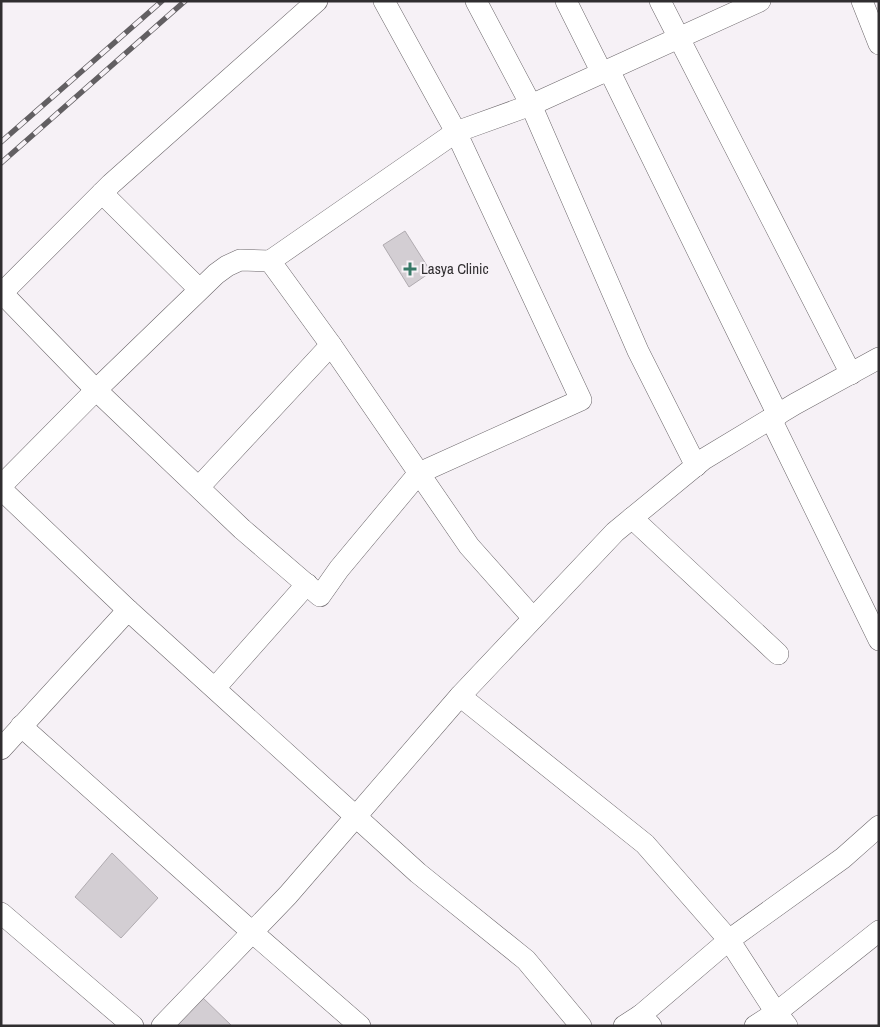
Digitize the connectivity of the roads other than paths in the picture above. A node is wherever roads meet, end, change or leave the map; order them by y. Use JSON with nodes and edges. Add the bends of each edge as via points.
{"nodes":[{"id":1,"x":317,"y":1,"type":"edge"},
{"id":2,"x":384,"y":1,"type":"edge"},
{"id":3,"x":476,"y":1,"type":"edge"},
{"id":4,"x":566,"y":1,"type":"edge"},
{"id":5,"x":660,"y":1,"type":"edge"},
{"id":6,"x":862,"y":1,"type":"edge"},
{"id":7,"x":758,"y":2,"type":"edge"},
{"id":8,"x":678,"y":38,"type":"junction"},
{"id":9,"x":879,"y":44,"type":"edge"},
{"id":10,"x":606,"y":71,"type":"junction"},
{"id":11,"x":531,"y":105,"type":"junction"},
{"id":12,"x":456,"y":132,"type":"junction"},
{"id":13,"x":102,"y":193,"type":"junction"},
{"id":14,"x":270,"y":261,"type":"junction"},
{"id":15,"x":199,"y":290,"type":"junction"},
{"id":16,"x":2,"y":294,"type":"edge"},
{"id":17,"x":331,"y":345,"type":"junction"},
{"id":18,"x":879,"y":358,"type":"edge"},
{"id":19,"x":851,"y":374,"type":"junction"},
{"id":20,"x":96,"y":390,"type":"junction"},
{"id":21,"x":774,"y":417,"type":"junction"},
{"id":22,"x":696,"y":466,"type":"junction"},
{"id":23,"x":419,"y":473,"type":"junction"},
{"id":24,"x":199,"y":487,"type":"junction"},
{"id":25,"x":1,"y":488,"type":"edge"},
{"id":26,"x":632,"y":518,"type":"junction"},
{"id":27,"x":307,"y":584,"type":"junction"},
{"id":28,"x":128,"y":610,"type":"junction"},
{"id":29,"x":533,"y":618,"type":"junction"},
{"id":30,"x":879,"y":640,"type":"edge"},
{"id":31,"x":778,"y":654,"type":"dead end"},
{"id":32,"x":215,"y":688,"type":"junction"},
{"id":33,"x":460,"y":696,"type":"junction"},
{"id":34,"x":21,"y":726,"type":"junction"},
{"id":35,"x":1,"y":749,"type":"edge"},
{"id":36,"x":356,"y":816,"type":"junction"},
{"id":37,"x":879,"y":826,"type":"edge"},
{"id":38,"x":1,"y":913,"type":"edge"},
{"id":39,"x":879,"y":931,"type":"edge"},
{"id":40,"x":252,"y":932,"type":"junction"},
{"id":41,"x":729,"y":940,"type":"junction"},
{"id":42,"x":782,"y":1019,"type":"edge"},
{"id":43,"x":639,"y":1022,"type":"edge"},
{"id":44,"x":133,"y":1026,"type":"edge"},
{"id":45,"x":162,"y":1026,"type":"edge"},
{"id":46,"x":360,"y":1026,"type":"edge"},
{"id":47,"x":581,"y":1026,"type":"edge"},
{"id":48,"x":755,"y":1026,"type":"edge"}],
"edges":[{"from":1,"to":13,"type":"street"},
{"from":2,"to":12,"type":"street"},
{"from":3,"to":11,"type":"street"},
{"from":4,"to":10,"type":"street"},
{"from":5,"to":8,"type":"street"},
{"from":6,"to":9,"type":"street"},
{"from":7,"to":8,"type":"street"},
{"from":8,"to":10,"type":"street"},
{"from":8,"to":19,"type":"street"},
{"from":10,"to":11,"type":"street"},
{"from":10,"to":21,"type":"street"},
{"from":11,"to":12,"type":"street"},
{"from":11,"to":22,"type":"street","via":[[638,351]]},
{"from":12,"to":14,"type":"street"},
{"from":12,"to":23,"type":"street","via":[[581,400]]},
{"from":13,"to":15,"type":"street"},
{"from":13,"to":16,"type":"street"},
{"from":14,"to":15,"type":"street","via":[[240,260],[216,274]]},
{"from":14,"to":17,"type":"street"},
{"from":15,"to":20,"type":"street"},
{"from":16,"to":20,"type":"street"},
{"from":17,"to":23,"type":"street"},
{"from":17,"to":24,"type":"street"},
{"from":18,"to":19,"type":"street"},
{"from":19,"to":21,"type":"street"},
{"from":20,"to":24,"type":"street"},
{"from":20,"to":25,"type":"street"},
{"from":21,"to":22,"type":"street"},
{"from":21,"to":30,"type":"street"},
{"from":22,"to":26,"type":"street"},
{"from":23,"to":27,"type":"street","via":[[320,596]]},
{"from":23,"to":29,"type":"street","via":[[469,546]]},
{"from":24,"to":27,"type":"street","via":[[242,529]]},
{"from":25,"to":28,"type":"street"},
{"from":26,"to":29,"type":"street","via":[[614,532]]},
{"from":26,"to":31,"type":"street"},
{"from":27,"to":32,"type":"street"},
{"from":28,"to":32,"type":"street"},
{"from":28,"to":34,"type":"street"},
{"from":29,"to":33,"type":"street"},
{"from":32,"to":36,"type":"street"},
{"from":33,"to":36,"type":"street"},
{"from":33,"to":41,"type":"street","via":[[645,844]]},
{"from":34,"to":35,"type":"street"},
{"from":34,"to":40,"type":"street"},
{"from":36,"to":40,"type":"street"},
{"from":36,"to":47,"type":"street","via":[[418,873],[526,960]]},
{"from":37,"to":41,"type":"street","via":[[843,858]]},
{"from":38,"to":44,"type":"street"},
{"from":39,"to":42,"type":"street"},
{"from":40,"to":45,"type":"street"},
{"from":40,"to":46,"type":"street"},
{"from":41,"to":42,"type":"street"},
{"from":41,"to":43,"type":"street"},
{"from":42,"to":48,"type":"street"}]}
